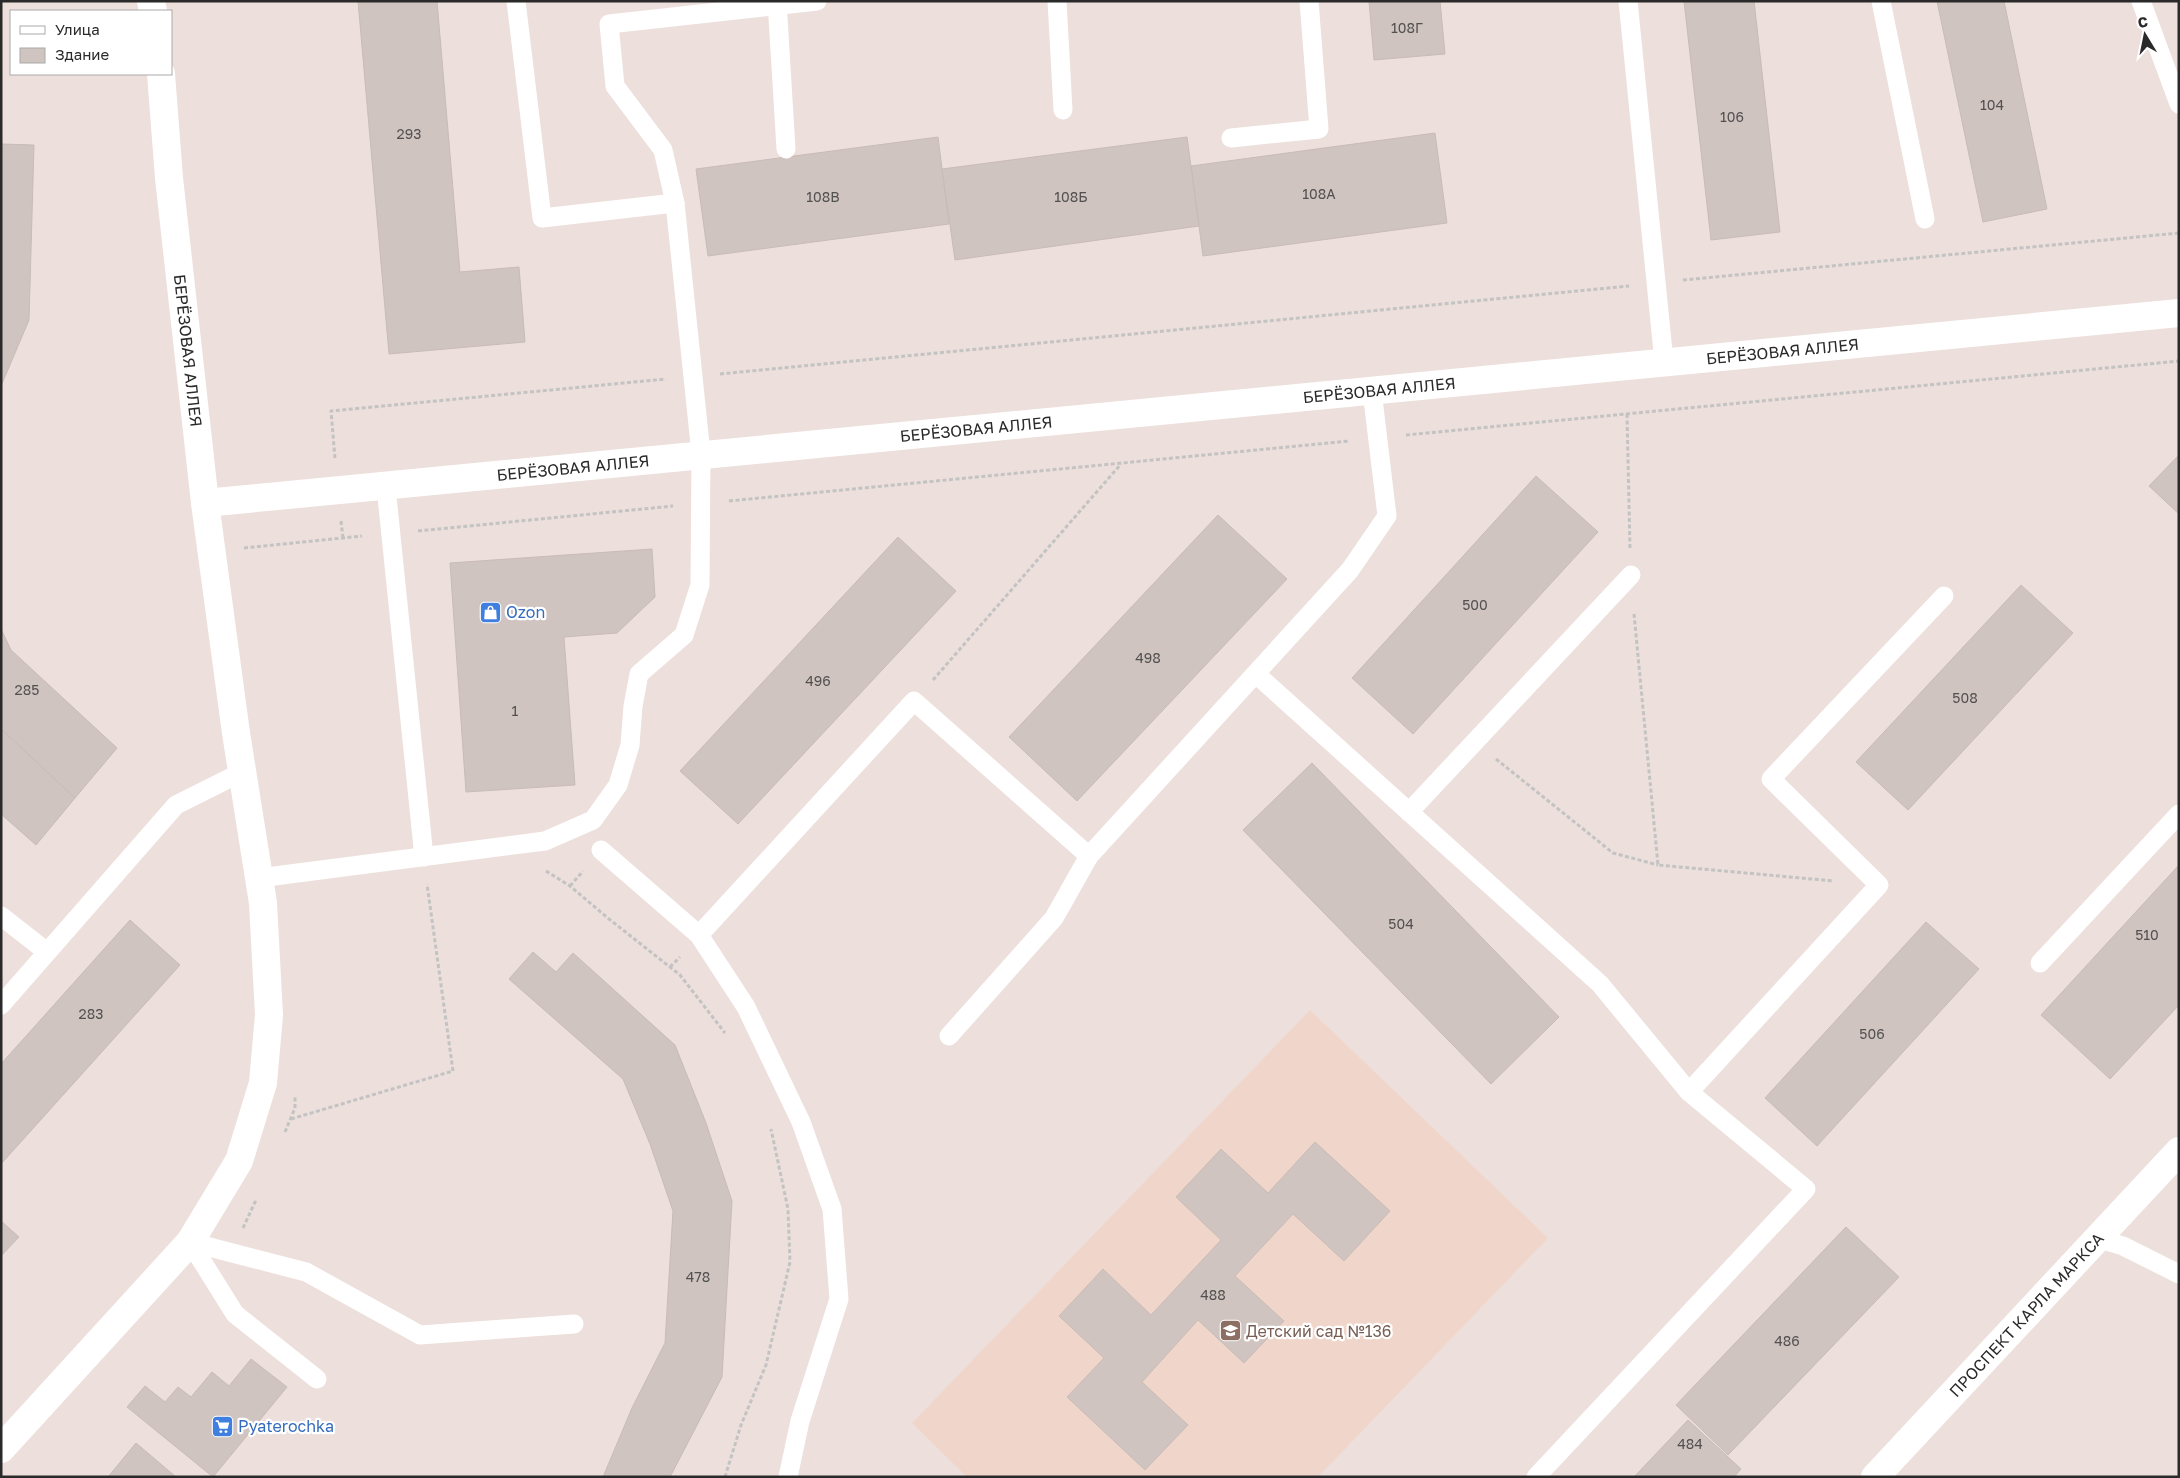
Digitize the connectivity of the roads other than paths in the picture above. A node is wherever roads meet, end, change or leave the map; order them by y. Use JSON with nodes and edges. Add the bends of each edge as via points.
{"nodes":[{"id":1,"x":516,"y":1,"type":"edge"},
{"id":2,"x":817,"y":1,"type":"edge"},
{"id":3,"x":1058,"y":1,"type":"edge"},
{"id":4,"x":1309,"y":1,"type":"edge"},
{"id":5,"x":1628,"y":1,"type":"edge"},
{"id":6,"x":1880,"y":1,"type":"edge"},
{"id":7,"x":2141,"y":1,"type":"edge"},
{"id":8,"x":777,"y":3,"type":"edge"},
{"id":9,"x":161,"y":75,"type":"edge"},
{"id":10,"x":2179,"y":104,"type":"edge"},
{"id":11,"x":1063,"y":110,"type":"dead end"},
{"id":12,"x":1231,"y":138,"type":"dead end"},
{"id":13,"x":786,"y":149,"type":"dead end"},
{"id":14,"x":675,"y":203,"type":"junction"},
{"id":15,"x":1925,"y":219,"type":"dead end"},
{"id":16,"x":2179,"y":313,"type":"edge"},
{"id":17,"x":1664,"y":362,"type":"junction"},
{"id":18,"x":1372,"y":391,"type":"junction"},
{"id":19,"x":701,"y":454,"type":"junction"},
{"id":20,"x":386,"y":487,"type":"junction"},
{"id":21,"x":205,"y":503,"type":"junction"},
{"id":22,"x":1631,"y":575,"type":"road end"},
{"id":23,"x":1944,"y":596,"type":"dead end"},
{"id":24,"x":1256,"y":674,"type":"junction"},
{"id":25,"x":242,"y":772,"type":"junction"},
{"id":26,"x":1409,"y":812,"type":"junction"},
{"id":27,"x":2179,"y":814,"type":"edge"},
{"id":28,"x":601,"y":850,"type":"dead end"},
{"id":29,"x":1088,"y":856,"type":"junction"},
{"id":30,"x":424,"y":857,"type":"junction"},
{"id":31,"x":259,"y":878,"type":"junction"},
{"id":32,"x":1,"y":916,"type":"edge"},
{"id":33,"x":699,"y":935,"type":"junction"},
{"id":34,"x":47,"y":952,"type":"junction"},
{"id":35,"x":2040,"y":963,"type":"dead end"},
{"id":36,"x":1,"y":1005,"type":"edge"},
{"id":37,"x":949,"y":1036,"type":"dead end"},
{"id":38,"x":1689,"y":1092,"type":"junction"},
{"id":39,"x":2179,"y":1151,"type":"edge"},
{"id":40,"x":2096,"y":1238,"type":"junction"},
{"id":41,"x":190,"y":1242,"type":"junction"},
{"id":42,"x":2179,"y":1274,"type":"edge"},
{"id":43,"x":574,"y":1324,"type":"dead end"},
{"id":44,"x":318,"y":1378,"type":"dead end"},
{"id":45,"x":1,"y":1449,"type":"edge"},
{"id":46,"x":788,"y":1477,"type":"edge"},
{"id":47,"x":1536,"y":1477,"type":"edge"},
{"id":48,"x":1875,"y":1477,"type":"edge"}],
"edges":[{"from":1,"to":14,"type":"lane","via":[[542,218]]},
{"from":2,"to":8,"type":"lane"},
{"from":3,"to":11,"type":"lane"},
{"from":4,"to":12,"type":"lane","via":[[1319,129]]},
{"from":5,"to":17,"type":"lane"},
{"from":6,"to":15,"type":"lane"},
{"from":7,"to":10,"type":"lane"},
{"from":8,"to":13,"type":"lane"},
{"from":8,"to":14,"type":"lane","via":[[609,24],[615,86],[663,150]]},
{"from":9,"to":21,"type":"street","name":"БЕРЁЗОВАЯ АЛЛЕЯ","via":[[169,178]]},
{"from":14,"to":19,"type":"lane"},
{"from":16,"to":17,"type":"street","name":"БЕРЁЗОВАЯ АЛЛЕЯ"},
{"from":17,"to":18,"type":"street","name":"БЕРЁЗОВАЯ АЛЛЕЯ"},
{"from":18,"to":19,"type":"street","name":"БЕРЁЗОВАЯ АЛЛЕЯ"},
{"from":18,"to":24,"type":"lane","via":[[1387,516],[1350,570]]},
{"from":19,"to":20,"type":"street","name":"БЕРЁЗОВАЯ АЛЛЕЯ"},
{"from":19,"to":30,"type":"lane","via":[[700,585],[684,635],[639,674],[630,745],[618,785],[593,820],[545,841]]},
{"from":20,"to":21,"type":"street","name":"БЕРЁЗОВАЯ АЛЛЕЯ"},
{"from":20,"to":30,"type":"lane"},
{"from":21,"to":25,"type":"street"},
{"from":22,"to":26,"type":"lane"},
{"from":23,"to":38,"type":"lane","via":[[1771,779],[1879,885]]},
{"from":24,"to":26,"type":"lane"},
{"from":24,"to":29,"type":"lane"},
{"from":25,"to":31,"type":"street"},
{"from":25,"to":34,"type":"lane","via":[[176,805]]},
{"from":26,"to":38,"type":"lane","via":[[1600,984]]},
{"from":27,"to":35,"type":"lane"},
{"from":28,"to":33,"type":"lane"},
{"from":29,"to":33,"type":"lane","via":[[914,701]]},
{"from":29,"to":37,"type":"lane","via":[[1054,918]]},
{"from":30,"to":31,"type":"lane"},
{"from":31,"to":41,"type":"street","via":[[269,1016],[263,1083],[239,1161]]},
{"from":32,"to":34,"type":"lane"},
{"from":33,"to":46,"type":"lane","via":[[746,1007],[801,1122],[832,1209],[839,1299],[800,1421]]},
{"from":34,"to":36,"type":"lane"},
{"from":38,"to":47,"type":"lane","via":[[1806,1189]]},
{"from":39,"to":40,"type":"street","name":"ПРОСПЕКТ КАРЛА МАРКСА"},
{"from":40,"to":42,"type":"lane","via":[[2123,1246]]},
{"from":40,"to":48,"type":"street","name":"ПРОСПЕКТ КАРЛА МАРКСА"},
{"from":41,"to":43,"type":"lane","via":[[306,1272],[420,1335]]},
{"from":41,"to":44,"type":"lane","via":[[235,1314]]},
{"from":41,"to":45,"type":"street"}]}
